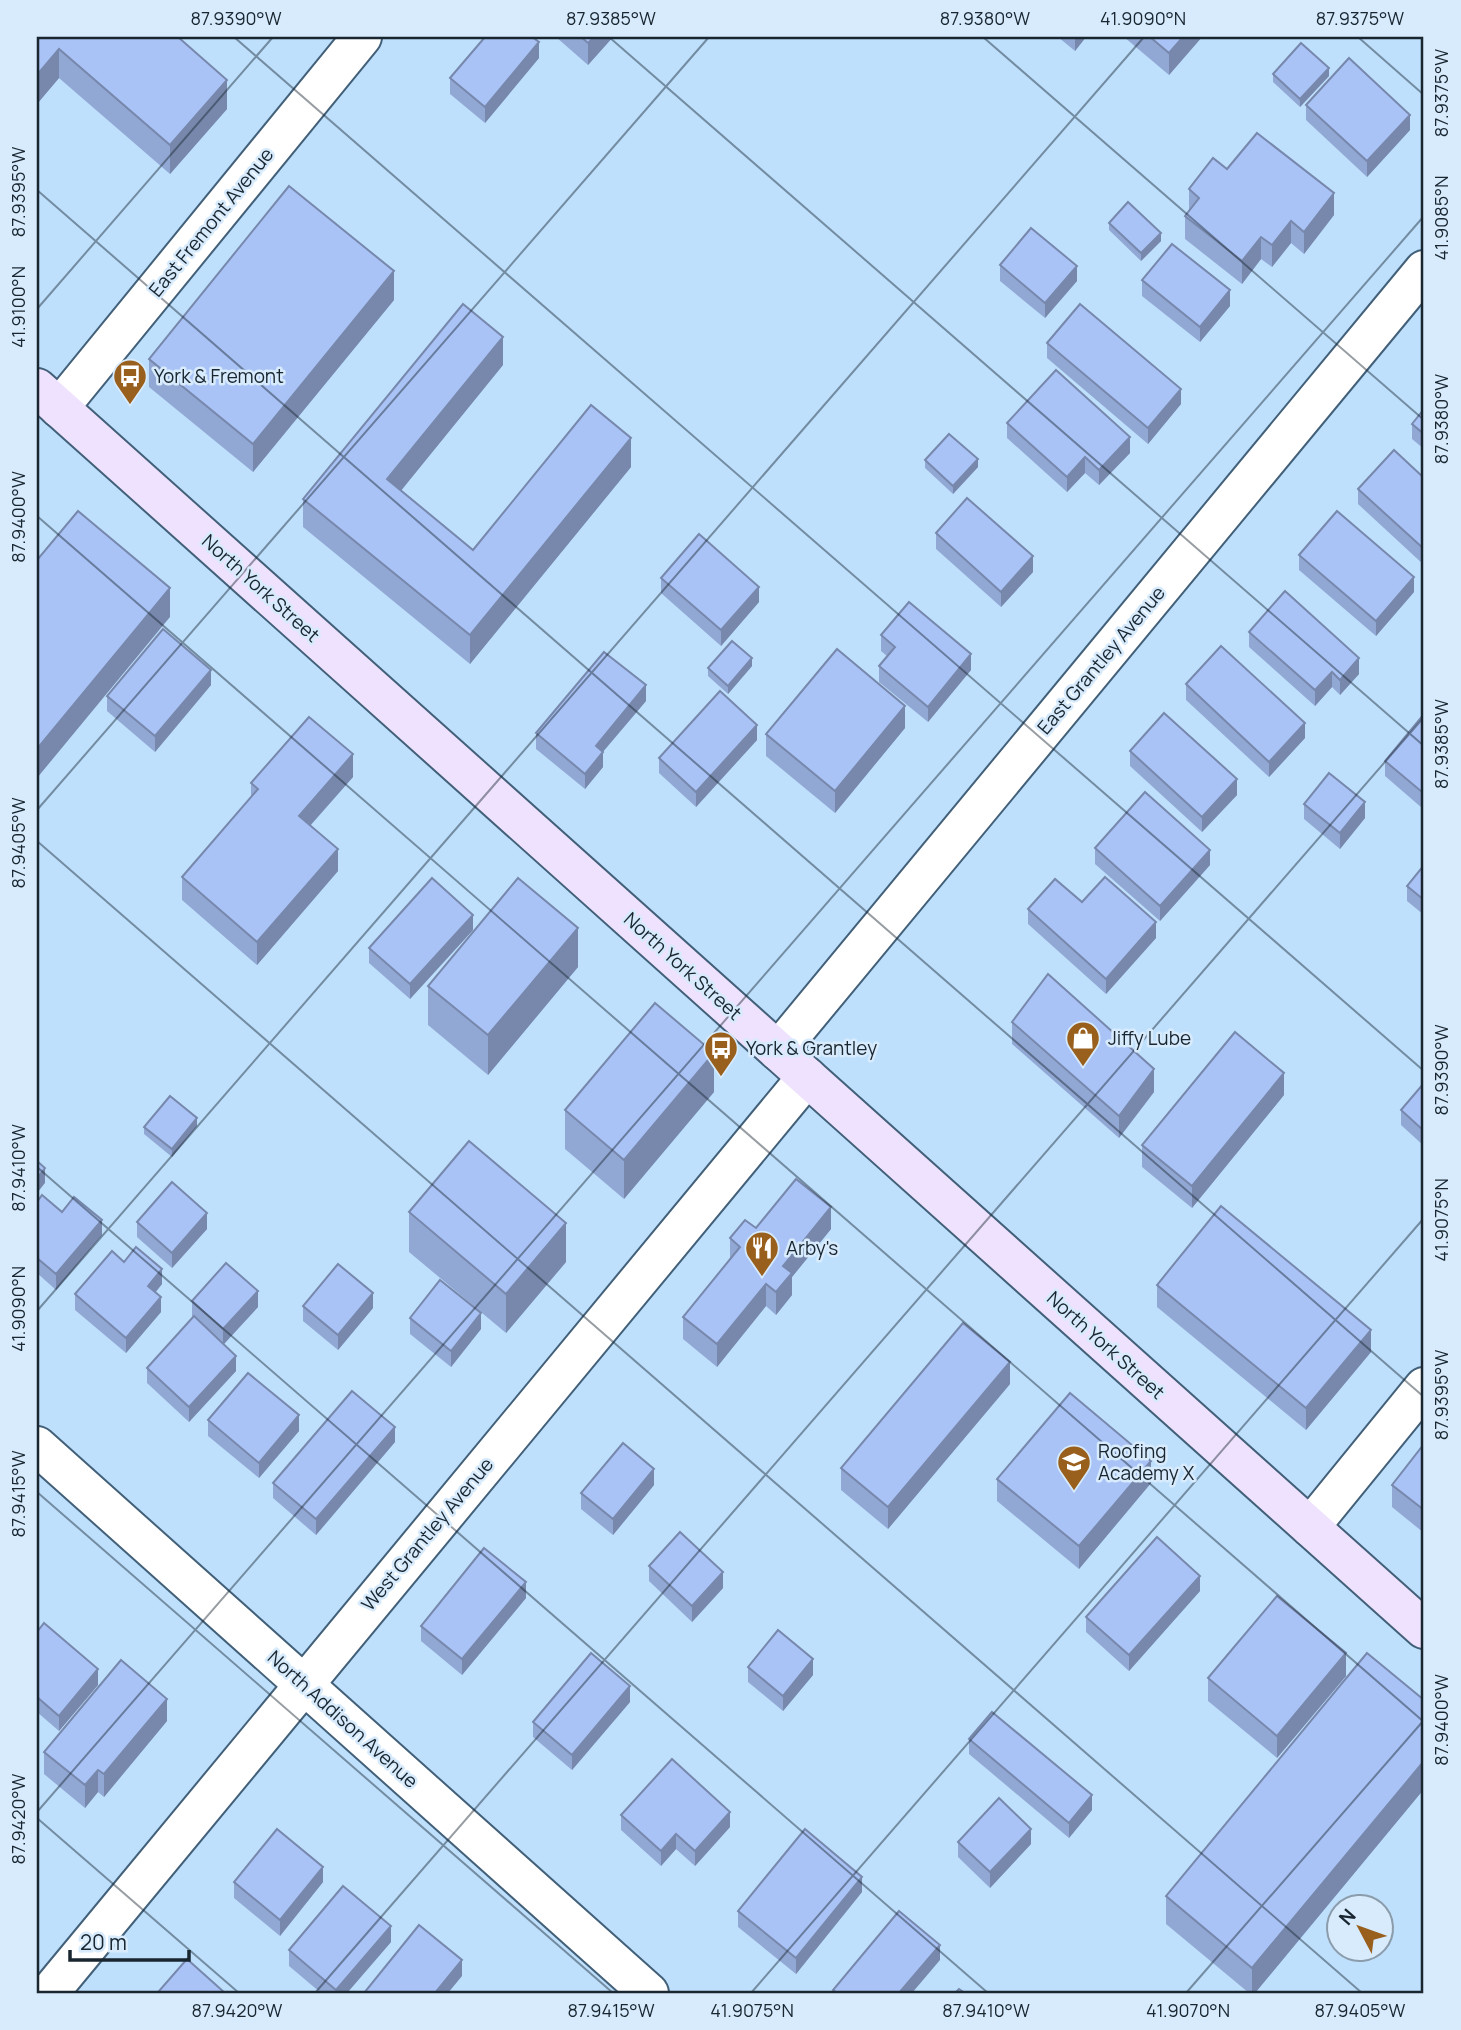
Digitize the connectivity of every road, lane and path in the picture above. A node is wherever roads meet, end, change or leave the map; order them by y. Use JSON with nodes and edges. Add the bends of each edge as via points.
{"nodes":[{"id":1,"x":362,"y":37,"type":"edge"},
{"id":2,"x":1424,"y":270,"type":"edge"},
{"id":3,"x":48,"y":398,"type":"edge"},
{"id":4,"x":778,"y":1051,"type":"junction"},
{"id":5,"x":807,"y":1077,"type":"junction"},
{"id":6,"x":1424,"y":1387,"type":"edge"},
{"id":7,"x":37,"y":1446,"type":"edge"},
{"id":8,"x":1310,"y":1527,"type":"junction"},
{"id":9,"x":1424,"y":1629,"type":"edge"},
{"id":10,"x":304,"y":1683,"type":"junction"},
{"id":11,"x":49,"y":1993,"type":"edge"},
{"id":12,"x":649,"y":1993,"type":"edge"}],
"edges":[{"from":1,"to":3,"type":"street","name":"East Fremont Avenue"},
{"from":2,"to":4,"type":"street","name":"East Grantley Avenue"},
{"from":3,"to":4,"type":"main road","name":"North York Street"},
{"from":4,"to":5,"type":"main road","name":"North York Street"},
{"from":5,"to":8,"type":"main road","name":"North York Street"},
{"from":5,"to":10,"type":"street","name":"West Grantley Avenue"},
{"from":6,"to":8,"type":"street"},
{"from":7,"to":10,"type":"street","name":"North Addison Avenue"},
{"from":8,"to":9,"type":"main road","name":"North York Street"},
{"from":10,"to":11,"type":"street","name":"West Grantley Avenue"},
{"from":10,"to":12,"type":"street","name":"North Addison Avenue"}]}
